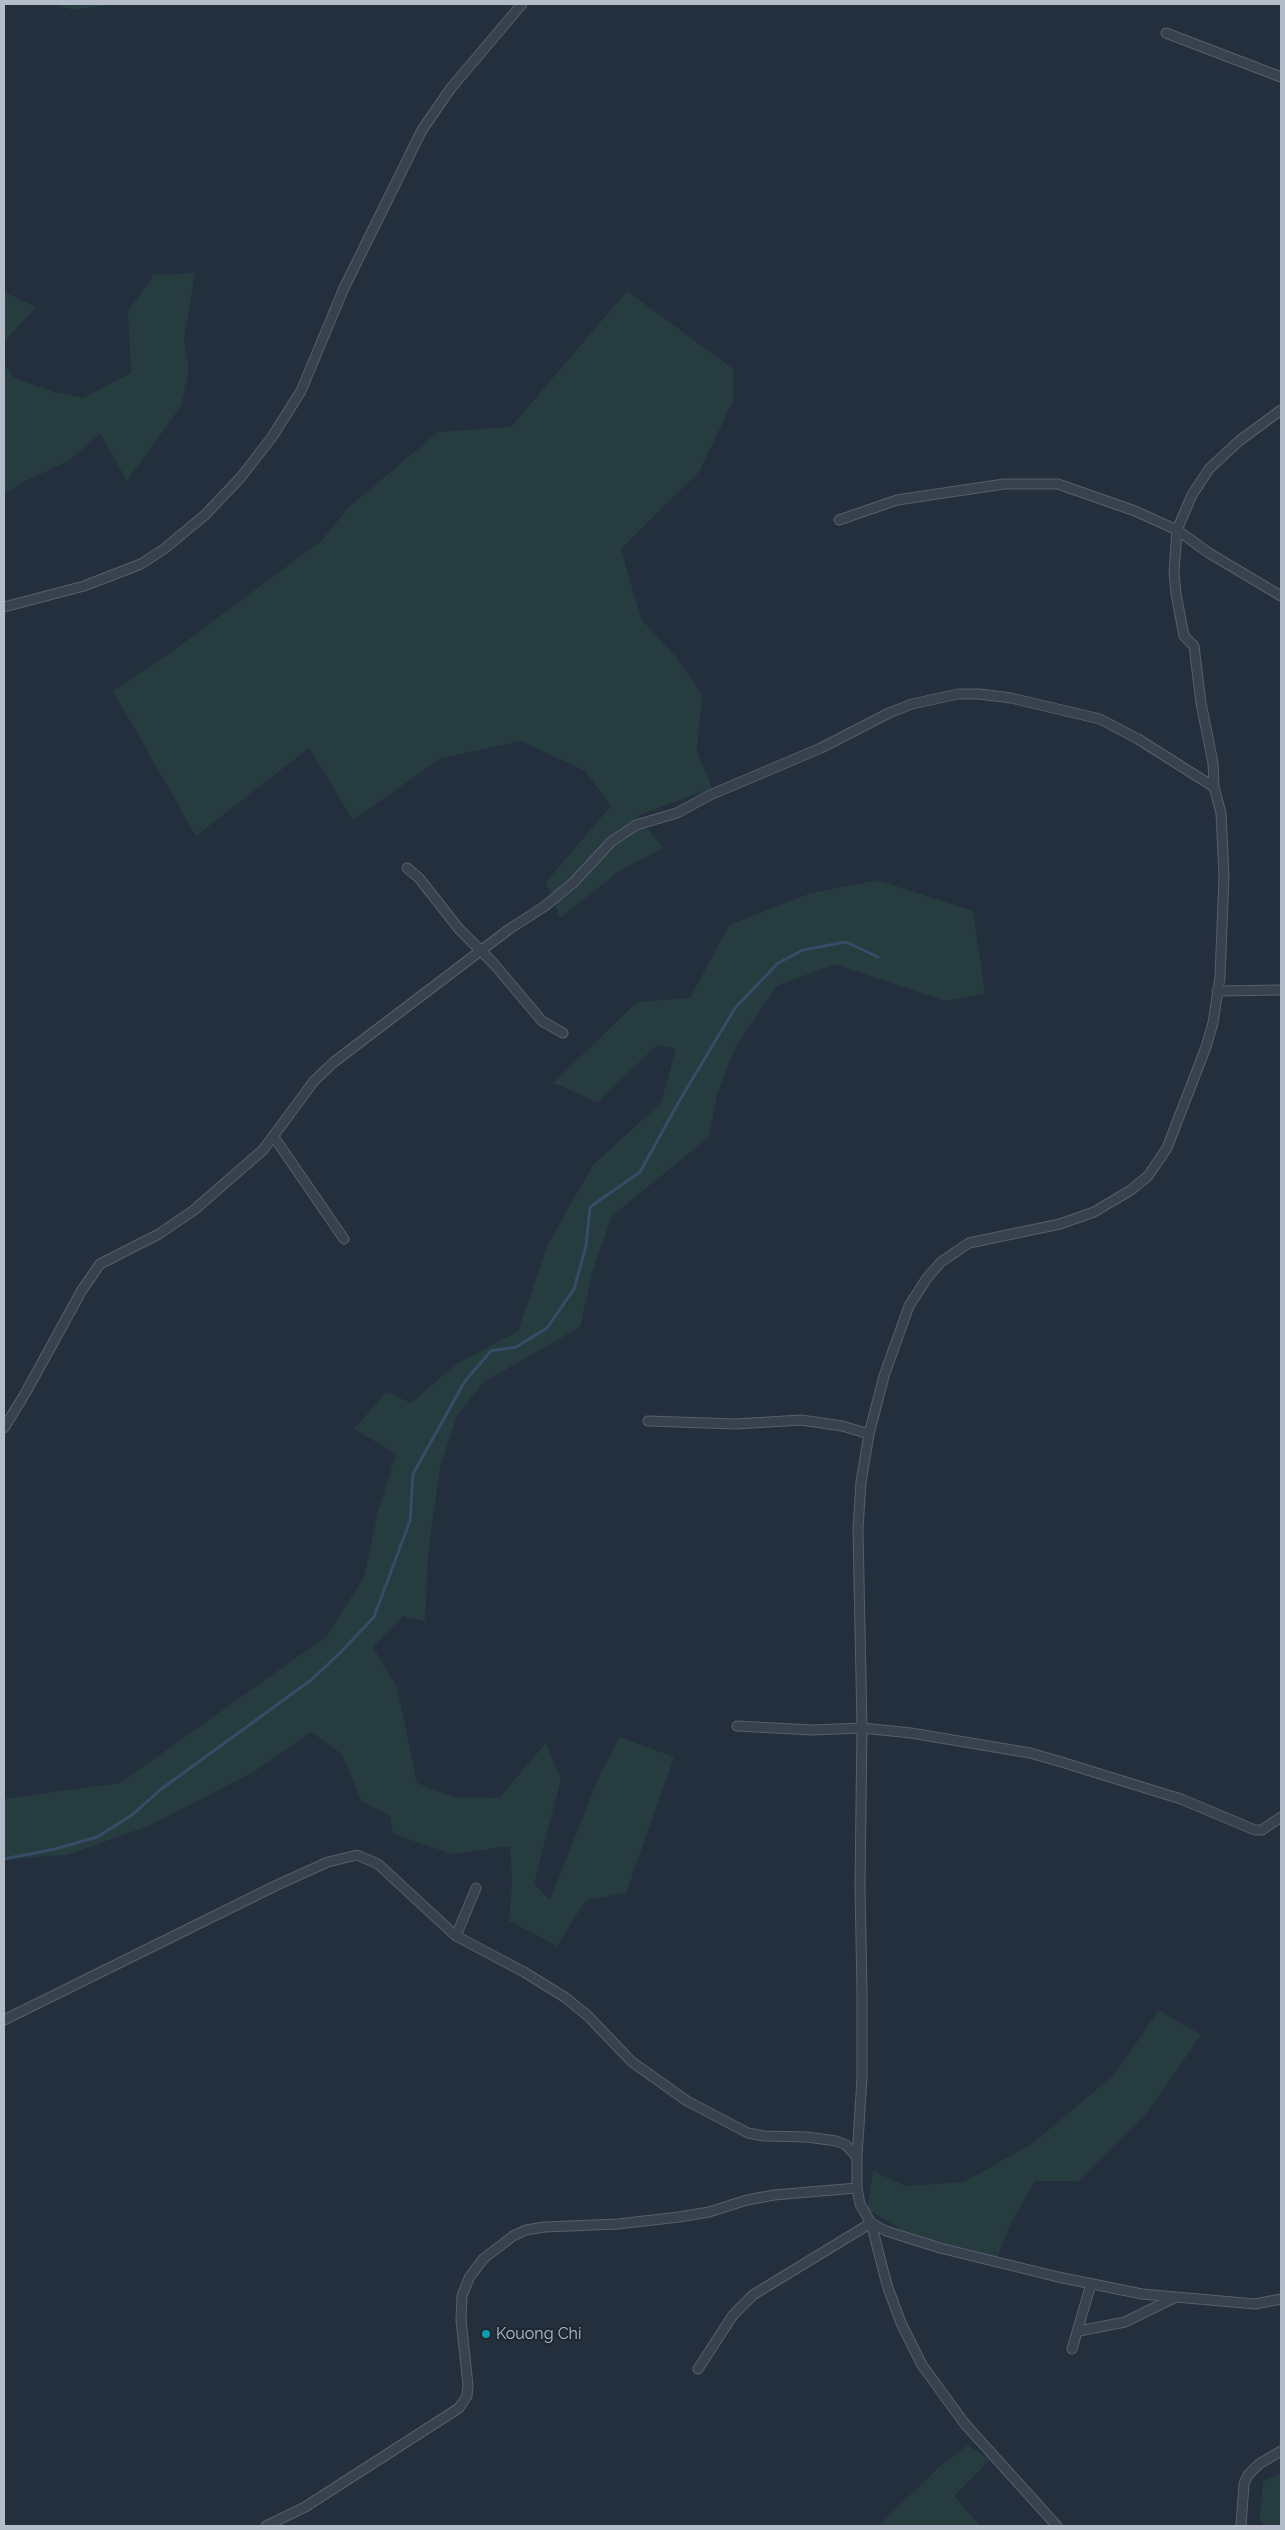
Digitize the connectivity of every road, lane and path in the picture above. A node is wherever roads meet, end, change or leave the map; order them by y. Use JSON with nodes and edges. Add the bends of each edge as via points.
{"nodes":[{"id":1,"x":522,"y":4,"type":"edge"},
{"id":2,"x":1166,"y":33,"type":"dead end"},
{"id":3,"x":1281,"y":77,"type":"edge"},
{"id":4,"x":1281,"y":410,"type":"edge"},
{"id":5,"x":839,"y":520,"type":"dead end"},
{"id":6,"x":1177,"y":530,"type":"junction"},
{"id":7,"x":1281,"y":596,"type":"edge"},
{"id":8,"x":4,"y":607,"type":"edge"},
{"id":9,"x":1214,"y":787,"type":"junction"},
{"id":10,"x":407,"y":868,"type":"dead end"},
{"id":11,"x":482,"y":950,"type":"junction"},
{"id":12,"x":1281,"y":990,"type":"edge"},
{"id":13,"x":1217,"y":991,"type":"junction"},
{"id":14,"x":563,"y":1033,"type":"dead end"},
{"id":15,"x":274,"y":1137,"type":"junction"},
{"id":16,"x":344,"y":1239,"type":"dead end"},
{"id":17,"x":648,"y":1421,"type":"dead end"},
{"id":18,"x":4,"y":1428,"type":"edge"},
{"id":19,"x":869,"y":1434,"type":"junction"},
{"id":20,"x":738,"y":1726,"type":"dead end"},
{"id":21,"x":862,"y":1728,"type":"junction"},
{"id":22,"x":1281,"y":1817,"type":"edge"},
{"id":23,"x":476,"y":1888,"type":"dead end"},
{"id":24,"x":456,"y":1936,"type":"junction"},
{"id":25,"x":4,"y":2020,"type":"edge"},
{"id":26,"x":857,"y":2157,"type":"junction"},
{"id":27,"x":857,"y":2188,"type":"junction"},
{"id":28,"x":871,"y":2223,"type":"junction"},
{"id":29,"x":1091,"y":2284,"type":"junction"},
{"id":30,"x":1176,"y":2297,"type":"junction"},
{"id":31,"x":1281,"y":2299,"type":"edge"},
{"id":32,"x":1079,"y":2331,"type":"junction"},
{"id":33,"x":1072,"y":2349,"type":"dead end"},
{"id":34,"x":698,"y":2370,"type":"dead end"},
{"id":35,"x":1281,"y":2451,"type":"edge"},
{"id":36,"x":266,"y":2526,"type":"edge"},
{"id":37,"x":1057,"y":2526,"type":"edge"},
{"id":38,"x":1240,"y":2526,"type":"edge"}],
"edges":[{"from":1,"to":8,"type":"street","via":[[451,88],[422,130],[344,288],[301,391],[272,437],[236,483],[205,515],[142,564],[84,586]]},
{"from":2,"to":3,"type":"street"},
{"from":4,"to":6,"type":"street","via":[[1239,441],[1209,469],[1192,495]]},
{"from":5,"to":6,"type":"street","via":[[897,500],[1004,484],[1058,484],[1135,511]]},
{"from":6,"to":7,"type":"street"},
{"from":6,"to":9,"type":"street","via":[[1176,594],[1184,636],[1194,646]]},
{"from":9,"to":11,"type":"street","via":[[1138,739],[1100,720],[995,695],[958,694],[938,698],[889,713],[821,748],[710,794],[677,813],[623,832],[573,882]]},
{"from":9,"to":13,"type":"street","via":[[1221,813],[1224,876],[1223,944]]},
{"from":10,"to":11,"type":"street","via":[[419,878],[446,915]]},
{"from":11,"to":14,"type":"street","via":[[542,1020]]},
{"from":11,"to":15,"type":"street","via":[[320,1075]]},
{"from":12,"to":13,"type":"street"},
{"from":13,"to":19,"type":"street","via":[[1206,1048],[1159,1162],[1131,1190],[1086,1215],[1031,1231],[969,1243],[941,1262],[909,1306],[884,1376]]},
{"from":15,"to":16,"type":"street"},
{"from":15,"to":18,"type":"street","via":[[244,1169],[178,1222],[96,1267]]},
{"from":17,"to":19,"type":"street","via":[[736,1424],[801,1420]]},
{"from":19,"to":21,"type":"street","via":[[858,1530]]},
{"from":20,"to":21,"type":"street","via":[[812,1730]]},
{"from":21,"to":22,"type":"street","via":[[911,1732],[1030,1753],[1116,1777],[1255,1830],[1262,1830]]},
{"from":21,"to":26,"type":"street","via":[[862,2069]]},
{"from":23,"to":24,"type":"street"},
{"from":24,"to":25,"type":"street","via":[[378,1864],[366,1857],[347,1856],[268,1889]]},
{"from":24,"to":26,"type":"street","via":[[566,1998],[632,2062],[666,2088],[708,2113],[748,2133],[836,2141],[846,2145]]},
{"from":26,"to":27,"type":"street"},
{"from":27,"to":28,"type":"street","via":[[860,2204]]},
{"from":27,"to":36,"type":"street","via":[[774,2194],[689,2215],[649,2221],[545,2227],[512,2236],[483,2259],[469,2278],[462,2296],[461,2320],[468,2384],[459,2408],[305,2507]]},
{"from":28,"to":29,"type":"street","via":[[940,2248]]},
{"from":28,"to":34,"type":"street","via":[[753,2295],[728,2322]]},
{"from":28,"to":37,"type":"street","via":[[887,2285],[922,2365],[965,2424]]},
{"from":29,"to":30,"type":"street"},
{"from":29,"to":32,"type":"street"},
{"from":30,"to":31,"type":"street","via":[[1255,2304]]},
{"from":30,"to":32,"type":"street","via":[[1125,2322]]},
{"from":32,"to":33,"type":"street"},
{"from":35,"to":38,"type":"street","via":[[1248,2475],[1244,2484]]}]}
